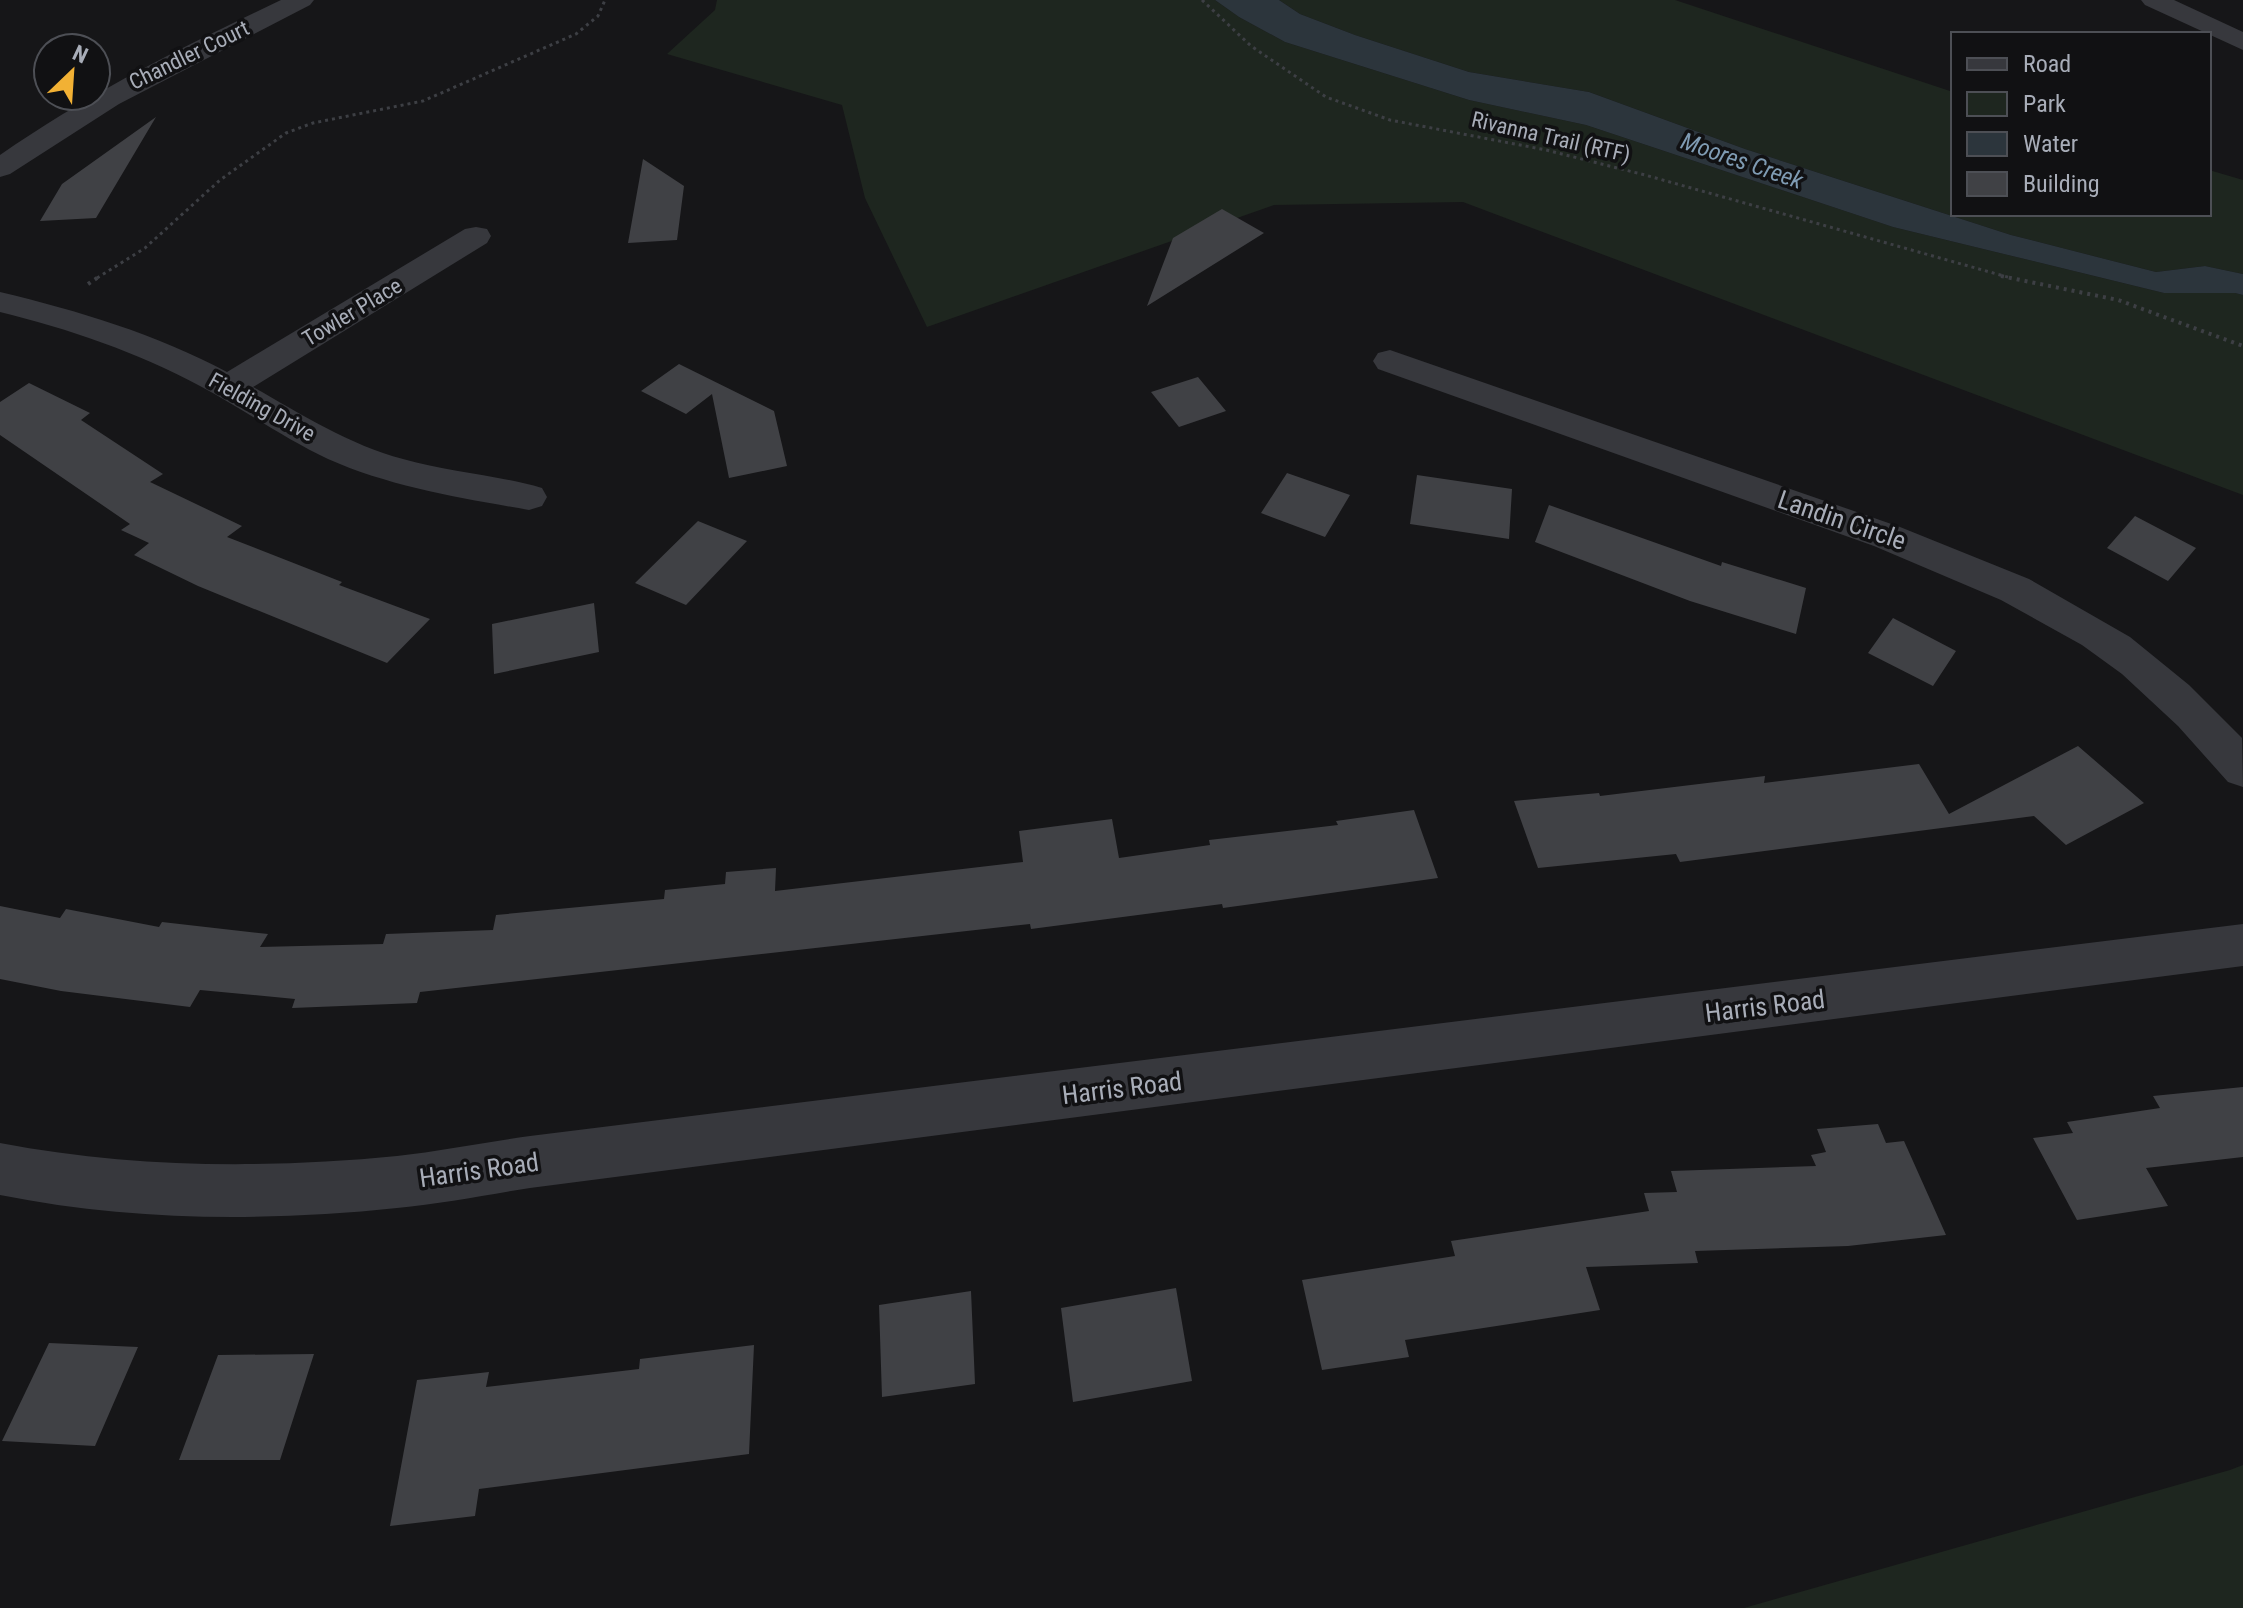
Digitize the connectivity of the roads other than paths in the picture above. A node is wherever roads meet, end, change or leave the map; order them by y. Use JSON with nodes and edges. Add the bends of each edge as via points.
{"nodes":[{"id":1,"x":301,"y":0,"type":"edge"},
{"id":2,"x":2154,"y":0,"type":"edge"},
{"id":3,"x":2243,"y":42,"type":"edge"},
{"id":4,"x":0,"y":168,"type":"edge"},
{"id":5,"x":476,"y":236,"type":"dead end"},
{"id":6,"x":0,"y":302,"type":"edge"},
{"id":7,"x":1390,"y":361,"type":"dead end"},
{"id":8,"x":228,"y":387,"type":"junction"},
{"id":9,"x":529,"y":497,"type":"dead end"},
{"id":10,"x":2243,"y":769,"type":"edge"},
{"id":11,"x":2243,"y":945,"type":"edge"},
{"id":12,"x":0,"y":1169,"type":"edge"}],
"edges":[{"from":1,"to":4,"type":"street","name":"Chandler Court","via":[[145,75]]},
{"from":2,"to":3,"type":"street"},
{"from":5,"to":8,"type":"street","name":"Towler Place"},
{"from":6,"to":8,"type":"street","name":"Fielding Drive","via":[[114,334]]},
{"from":7,"to":10,"type":"street","name":"Landin Circle","via":[[1930,551],[2018,591],[2097,635],[2224,746]]},
{"from":8,"to":9,"type":"street","name":"Fielding Drive","via":[[363,460]]},
{"from":11,"to":12,"type":"street","name":"Harris Road","via":[[397,1182],[230,1192],[73,1183]]}]}
